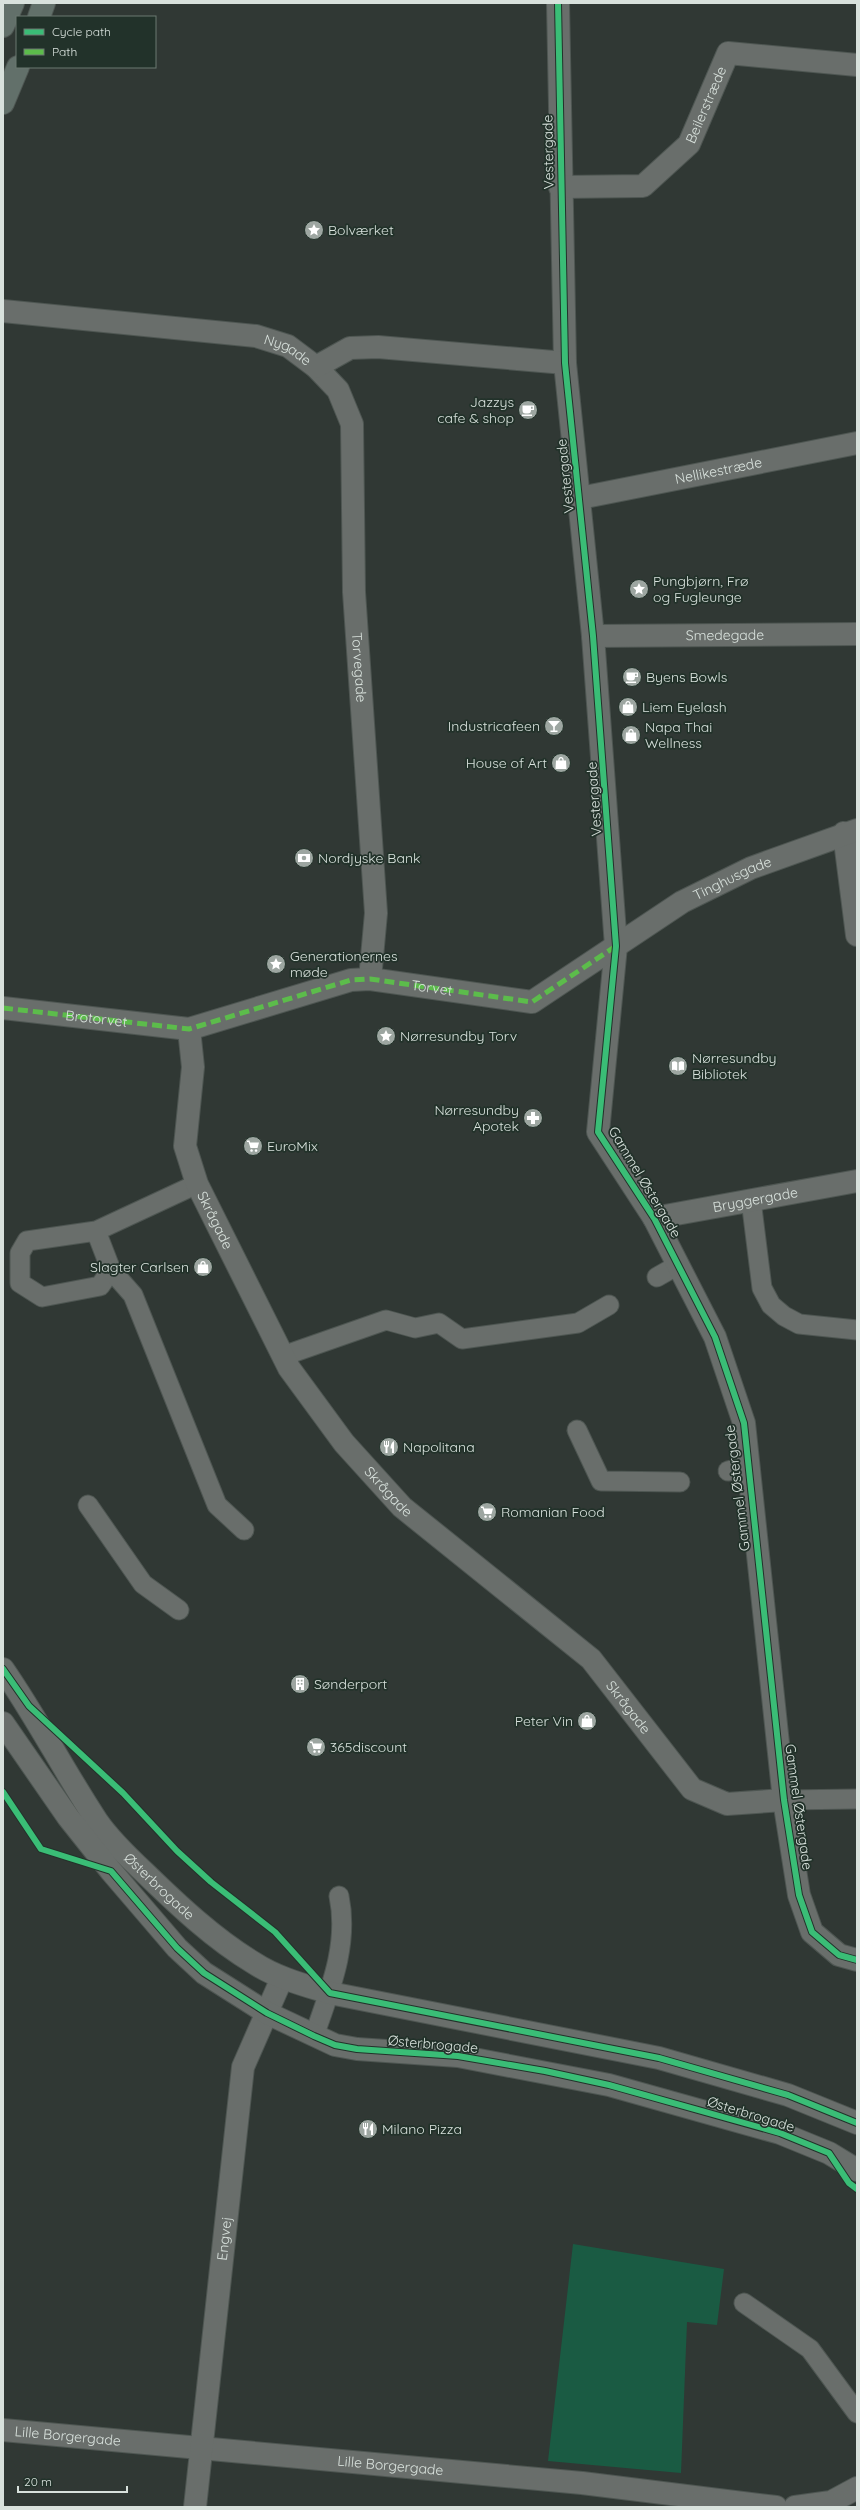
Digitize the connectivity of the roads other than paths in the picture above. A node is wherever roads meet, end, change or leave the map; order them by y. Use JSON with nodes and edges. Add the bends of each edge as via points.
{"nodes":[{"id":1,"x":13,"y":3,"type":"edge"},
{"id":2,"x":44,"y":3,"type":"edge"},
{"id":3,"x":558,"y":3,"type":"edge"},
{"id":4,"x":39,"y":16,"type":"edge"},
{"id":5,"x":3,"y":26,"type":"edge"},
{"id":6,"x":857,"y":66,"type":"edge"},
{"id":7,"x":18,"y":68,"type":"edge"},
{"id":8,"x":3,"y":103,"type":"edge"},
{"id":9,"x":560,"y":187,"type":"junction"},
{"id":10,"x":3,"y":311,"type":"edge"},
{"id":11,"x":565,"y":363,"type":"junction"},
{"id":12,"x":316,"y":366,"type":"junction"},
{"id":13,"x":857,"y":443,"type":"edge"},
{"id":14,"x":580,"y":498,"type":"junction"},
{"id":15,"x":857,"y":634,"type":"edge"},
{"id":16,"x":593,"y":636,"type":"junction"},
{"id":17,"x":851,"y":831,"type":"edge"},
{"id":18,"x":857,"y":935,"type":"edge"},
{"id":19,"x":616,"y":946,"type":"junction"},
{"id":20,"x":370,"y":979,"type":"junction"},
{"id":21,"x":3,"y":1008,"type":"edge"},
{"id":22,"x":189,"y":1029,"type":"junction"},
{"id":23,"x":857,"y":1181,"type":"edge"},
{"id":24,"x":197,"y":1184,"type":"junction"},
{"id":25,"x":751,"y":1200,"type":"junction"},
{"id":26,"x":654,"y":1218,"type":"junction"},
{"id":27,"x":96,"y":1231,"type":"junction"},
{"id":28,"x":678,"y":1265,"type":"junction"},
{"id":29,"x":111,"y":1270,"type":"junction"},
{"id":30,"x":657,"y":1277,"type":"dead end"},
{"id":31,"x":609,"y":1305,"type":"dead end"},
{"id":32,"x":857,"y":1330,"type":"edge"},
{"id":33,"x":283,"y":1356,"type":"junction"},
{"id":34,"x":577,"y":1430,"type":"dead end"},
{"id":35,"x":680,"y":1482,"type":"dead end"},
{"id":36,"x":88,"y":1505,"type":"dead end"},
{"id":37,"x":244,"y":1530,"type":"dead end"},
{"id":38,"x":179,"y":1610,"type":"dead end"},
{"id":39,"x":3,"y":1669,"type":"edge"},
{"id":40,"x":3,"y":1723,"type":"edge"},
{"id":41,"x":857,"y":1799,"type":"edge"},
{"id":42,"x":784,"y":1800,"type":"junction"},
{"id":43,"x":339,"y":1896,"type":"dead end"},
{"id":44,"x":857,"y":1960,"type":"edge"},
{"id":45,"x":282,"y":1978,"type":"junction"},
{"id":46,"x":330,"y":1993,"type":"junction"},
{"id":47,"x":268,"y":2013,"type":"junction"},
{"id":48,"x":314,"y":2036,"type":"junction"},
{"id":49,"x":857,"y":2123,"type":"edge"},
{"id":50,"x":857,"y":2170,"type":"edge"},
{"id":51,"x":744,"y":2303,"type":"dead end"},
{"id":52,"x":857,"y":2413,"type":"edge"},
{"id":53,"x":3,"y":2430,"type":"edge"},
{"id":54,"x":200,"y":2449,"type":"junction"},
{"id":55,"x":857,"y":2488,"type":"edge"},
{"id":56,"x":195,"y":2507,"type":"edge"},
{"id":57,"x":776,"y":2507,"type":"edge"},
{"id":58,"x":795,"y":2507,"type":"edge"}],
"edges":[{"from":1,"to":5,"type":"main road"},
{"from":2,"to":4,"type":"main road"},
{"from":3,"to":9,"type":"street","name":"Vestergade"},
{"from":6,"to":9,"type":"street","name":"Beilerstræde","via":[[728,53],[689,144],[643,186]]},
{"from":7,"to":8,"type":"main road"},
{"from":9,"to":11,"type":"street","name":"Vestergade"},
{"from":10,"to":12,"type":"street","name":"Nygade","via":[[256,336],[288,346]]},
{"from":11,"to":12,"type":"street","name":"Nygade","via":[[378,347],[350,348]]},
{"from":11,"to":14,"type":"street","name":"Vestergade"},
{"from":12,"to":20,"type":"street","name":"Torvegade","via":[[338,390],[352,424],[354,592],[376,913]]},
{"from":13,"to":14,"type":"street","name":"Nellikestræde"},
{"from":14,"to":16,"type":"street","name":"Vestergade"},
{"from":15,"to":16,"type":"street","name":"Smedegade"},
{"from":16,"to":19,"type":"street","name":"Vestergade"},
{"from":17,"to":18,"type":"street"},
{"from":17,"to":19,"type":"street","name":"Tinghusgade","via":[[751,868],[682,902]]},
{"from":19,"to":20,"type":"street","name":"Torvet","via":[[532,1002]]},
{"from":19,"to":26,"type":"street","name":"Gammel Østergade","via":[[598,1132]]},
{"from":20,"to":22,"type":"street","name":"Torvet","via":[[351,980]]},
{"from":21,"to":22,"type":"street","name":"Brotorvet"},
{"from":22,"to":24,"type":"street","name":"Skrågade","via":[[193,1067],[185,1146]]},
{"from":23,"to":25,"type":"street","name":"Bryggergade"},
{"from":24,"to":27,"type":"lane"},
{"from":24,"to":33,"type":"street","name":"Skrågade"},
{"from":25,"to":26,"type":"street","name":"Bryggergade"},
{"from":25,"to":32,"type":"lane","via":[[762,1288],[771,1305],[799,1324]]},
{"from":26,"to":28,"type":"street","name":"Gammel Østergade"},
{"from":27,"to":29,"type":"lane"},
{"from":27,"to":29,"type":"lane","via":[[27,1241],[20,1253],[20,1283],[42,1297],[100,1286]]},
{"from":28,"to":30,"type":"lane"},
{"from":28,"to":42,"type":"street","name":"Gammel Østergade","via":[[715,1337],[744,1423],[738,1469]]},
{"from":29,"to":37,"type":"lane","via":[[133,1296],[217,1505]]},
{"from":31,"to":33,"type":"lane","via":[[578,1323],[462,1339],[439,1323],[415,1328],[386,1320]]},
{"from":33,"to":42,"type":"street","name":"Skrågade","via":[[344,1443],[402,1507],[591,1659],[692,1789],[727,1804]]},
{"from":34,"to":35,"type":"lane","via":[[601,1481]]},
{"from":36,"to":38,"type":"lane","via":[[143,1584]]},
{"from":39,"to":45,"type":"street","name":"Østerbrogade","via":[[29,1706],[98,1822],[131,1859],[194,1918],[254,1963]]},
{"from":40,"to":47,"type":"street","name":"Østerbrogade","via":[[68,1817],[177,1948],[204,1973]]},
{"from":41,"to":42,"type":"lane"},
{"from":42,"to":44,"type":"street","name":"Gammel Østergade","via":[[798,1895],[812,1932],[839,1955]]},
{"from":43,"to":46,"type":"lane","via":[[342,1912],[341,1946]]},
{"from":45,"to":46,"type":"street","name":"Østerbrogade"},
{"from":45,"to":47,"type":"street","name":"Engvej"},
{"from":46,"to":48,"type":"lane"},
{"from":46,"to":49,"type":"street","name":"Østerbrogade","via":[[659,2058],[788,2095]]},
{"from":47,"to":48,"type":"street","name":"Østerbrogade"},
{"from":47,"to":54,"type":"street","name":"Engvej","via":[[242,2073]]},
{"from":48,"to":50,"type":"street","name":"Østerbrogade","via":[[357,2049],[458,2056],[609,2085],[780,2133],[829,2153]]},
{"from":51,"to":52,"type":"lane","via":[[810,2348]]},
{"from":53,"to":54,"type":"street","name":"Lille Borgergade"},
{"from":54,"to":56,"type":"street","name":"Engvej"},
{"from":54,"to":57,"type":"street","name":"Lille Borgergade","via":[[582,2483]]},
{"from":55,"to":58,"type":"street","via":[[831,2502]]}]}
